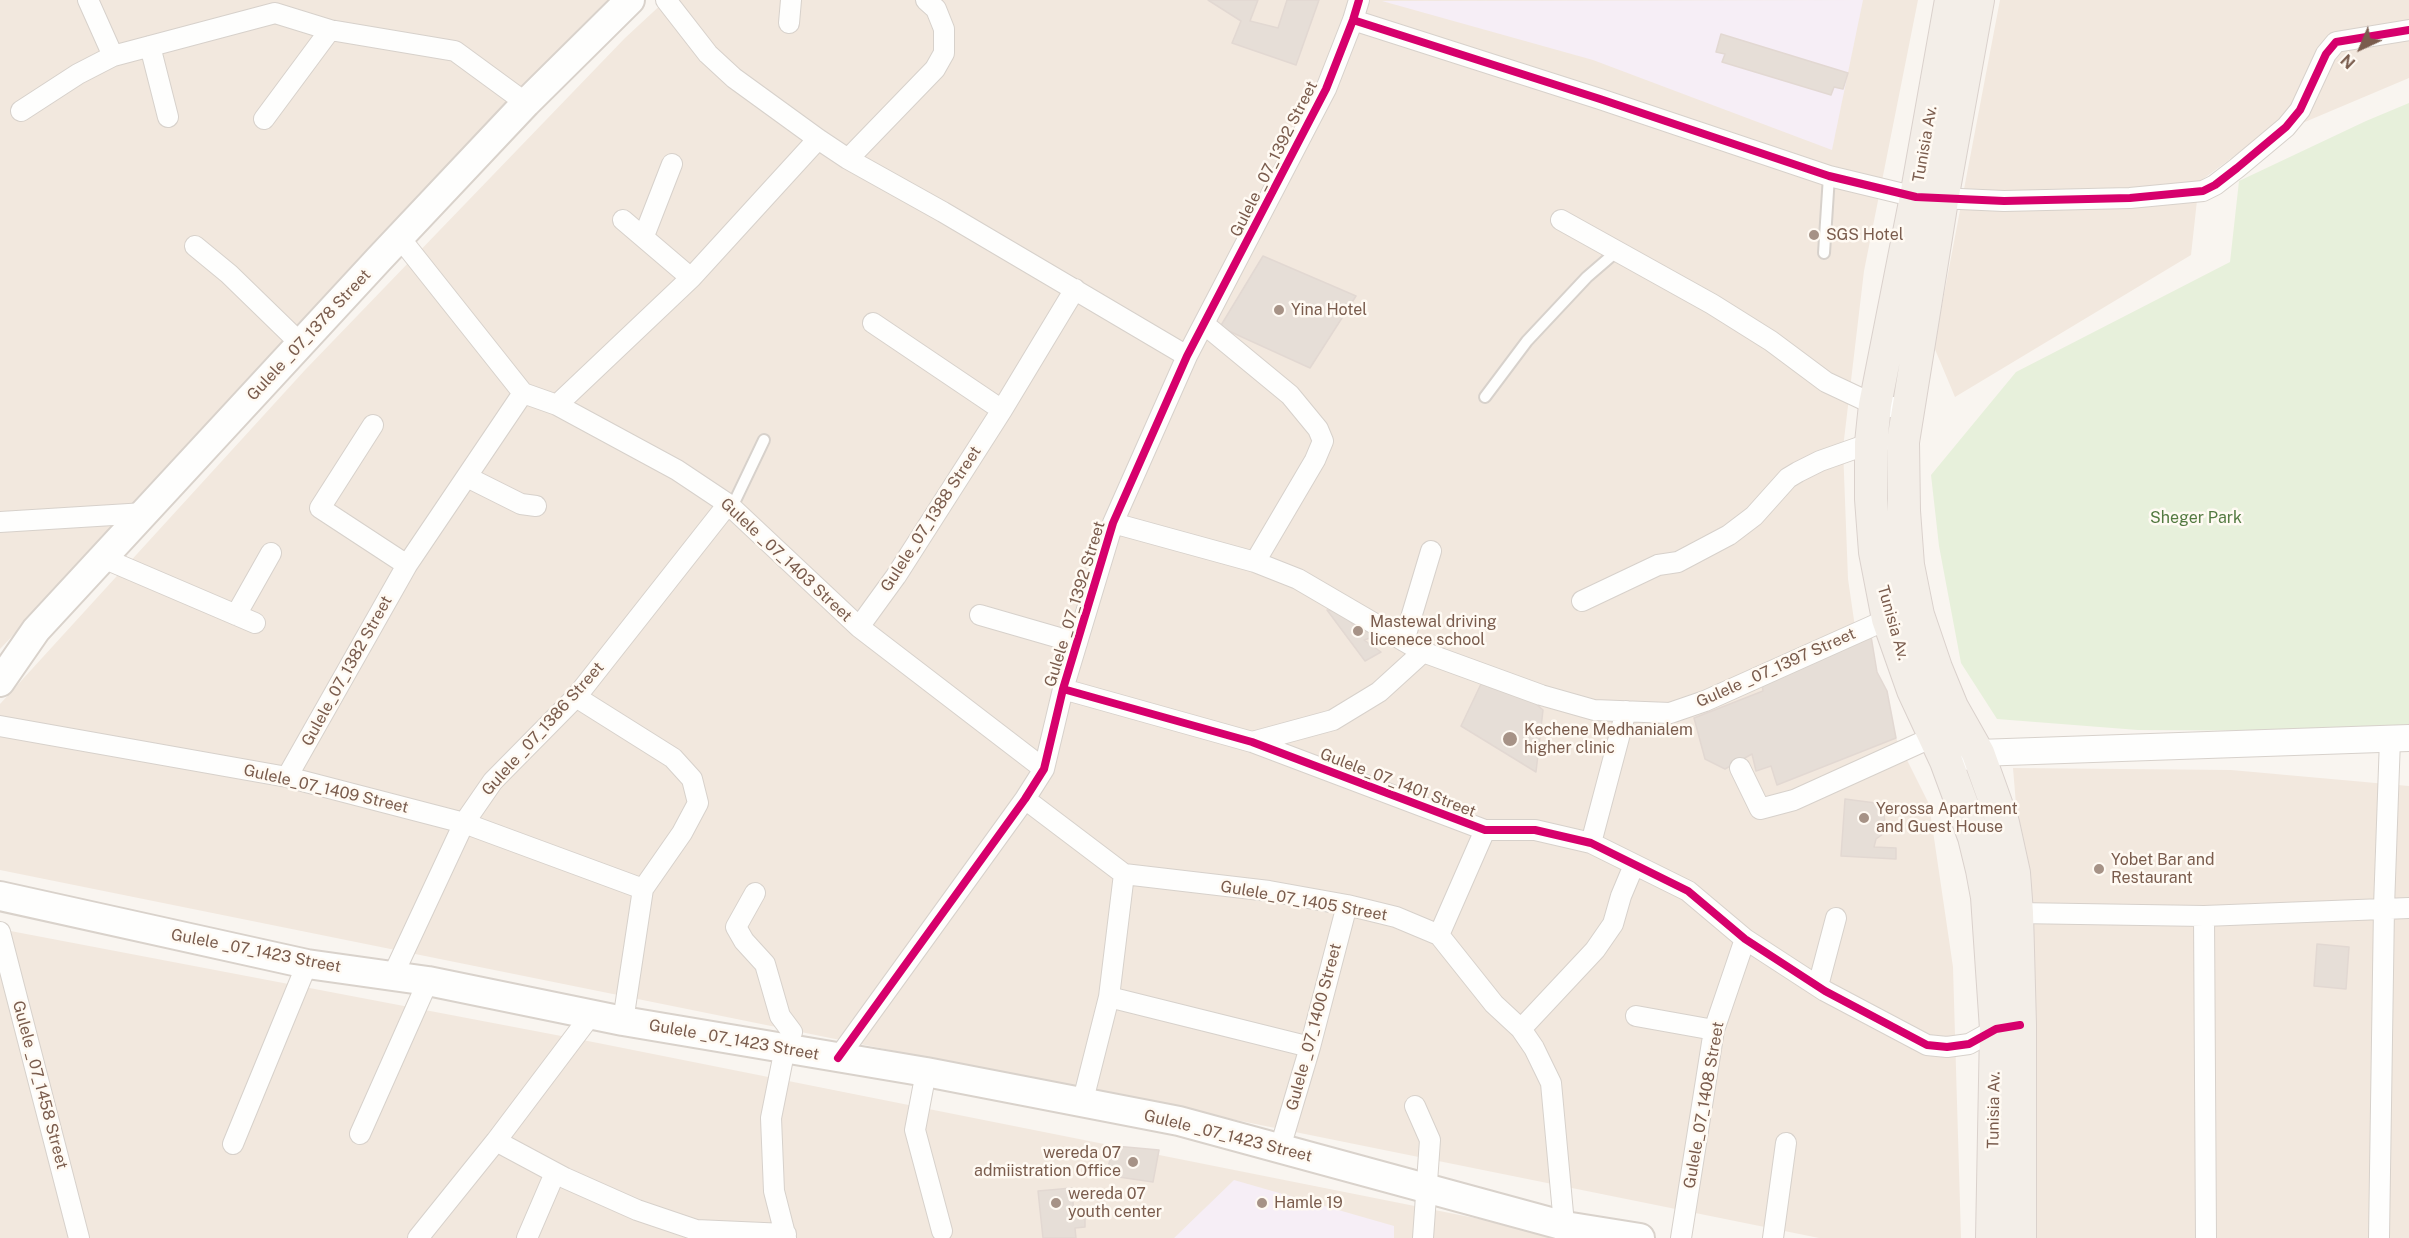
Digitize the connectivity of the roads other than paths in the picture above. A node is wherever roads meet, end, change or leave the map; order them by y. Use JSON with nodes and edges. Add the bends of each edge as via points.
{"nodes":[{"id":1,"x":88,"y":0,"type":"edge"},
{"id":2,"x":630,"y":0,"type":"edge"},
{"id":3,"x":666,"y":0,"type":"edge"},
{"id":4,"x":791,"y":0,"type":"edge"},
{"id":5,"x":927,"y":0,"type":"edge"},
{"id":6,"x":1359,"y":0,"type":"edge"},
{"id":7,"x":1951,"y":0,"type":"edge"},
{"id":8,"x":1978,"y":0,"type":"edge"},
{"id":9,"x":273,"y":7,"type":"edge"},
{"id":10,"x":1353,"y":20,"type":"junction"},
{"id":11,"x":789,"y":23,"type":"dead end"},
{"id":12,"x":330,"y":30,"type":"junction"},
{"id":13,"x":2409,"y":30,"type":"edge"},
{"id":14,"x":150,"y":46,"type":"junction"},
{"id":15,"x":112,"y":56,"type":"junction"},
{"id":16,"x":526,"y":103,"type":"junction"},
{"id":17,"x":21,"y":111,"type":"dead end"},
{"id":18,"x":168,"y":117,"type":"dead end"},
{"id":19,"x":264,"y":118,"type":"dead end"},
{"id":20,"x":818,"y":139,"type":"junction"},
{"id":21,"x":848,"y":159,"type":"junction"},
{"id":22,"x":672,"y":164,"type":"dead end"},
{"id":23,"x":1829,"y":176,"type":"junction"},
{"id":24,"x":1929,"y":198,"type":"junction"},
{"id":25,"x":623,"y":220,"type":"dead end"},
{"id":26,"x":1562,"y":220,"type":"dead end"},
{"id":27,"x":644,"y":236,"type":"junction"},
{"id":28,"x":400,"y":238,"type":"junction"},
{"id":29,"x":195,"y":246,"type":"dead end"},
{"id":30,"x":1616,"y":252,"type":"junction"},
{"id":31,"x":1824,"y":253,"type":"dead end"},
{"id":32,"x":691,"y":278,"type":"junction"},
{"id":33,"x":1075,"y":289,"type":"junction"},
{"id":34,"x":873,"y":323,"type":"dead end"},
{"id":35,"x":1204,"y":324,"type":"junction"},
{"id":36,"x":301,"y":344,"type":"junction"},
{"id":37,"x":1187,"y":356,"type":"junction"},
{"id":38,"x":523,"y":393,"type":"junction"},
{"id":39,"x":1485,"y":397,"type":"dead end"},
{"id":40,"x":557,"y":405,"type":"junction"},
{"id":41,"x":1875,"y":405,"type":"junction"},
{"id":42,"x":1002,"y":410,"type":"junction"},
{"id":43,"x":1909,"y":410,"type":"junction"},
{"id":44,"x":374,"y":425,"type":"dead end"},
{"id":45,"x":764,"y":440,"type":"dead end"},
{"id":46,"x":1904,"y":442,"type":"junction"},
{"id":47,"x":1871,"y":443,"type":"junction"},
{"id":48,"x":467,"y":477,"type":"junction"},
{"id":49,"x":730,"y":505,"type":"junction"},
{"id":50,"x":536,"y":506,"type":"dead end"},
{"id":51,"x":144,"y":513,"type":"junction"},
{"id":52,"x":0,"y":522,"type":"edge"},
{"id":53,"x":1113,"y":523,"type":"junction"},
{"id":54,"x":1431,"y":551,"type":"dead end"},
{"id":55,"x":271,"y":553,"type":"dead end"},
{"id":56,"x":103,"y":558,"type":"junction"},
{"id":57,"x":1255,"y":562,"type":"junction"},
{"id":58,"x":407,"y":565,"type":"junction"},
{"id":59,"x":1582,"y":600,"type":"dead end"},
{"id":60,"x":236,"y":615,"type":"junction"},
{"id":61,"x":980,"y":615,"type":"dead end"},
{"id":62,"x":1903,"y":617,"type":"junction"},
{"id":63,"x":255,"y":623,"type":"dead end"},
{"id":64,"x":859,"y":627,"type":"junction"},
{"id":65,"x":1404,"y":641,"type":"junction"},
{"id":66,"x":1077,"y":643,"type":"junction"},
{"id":67,"x":1423,"y":652,"type":"junction"},
{"id":68,"x":0,"y":682,"type":"edge"},
{"id":69,"x":1063,"y":689,"type":"junction"},
{"id":70,"x":576,"y":697,"type":"junction"},
{"id":71,"x":1626,"y":711,"type":"junction"},
{"id":72,"x":0,"y":726,"type":"edge"},
{"id":73,"x":2400,"y":738,"type":"edge"},
{"id":74,"x":1252,"y":742,"type":"junction"},
{"id":75,"x":1939,"y":749,"type":"junction"},
{"id":76,"x":1978,"y":753,"type":"junction"},
{"id":77,"x":1740,"y":768,"type":"dead end"},
{"id":78,"x":1044,"y":769,"type":"junction"},
{"id":79,"x":287,"y":777,"type":"junction"},
{"id":80,"x":1025,"y":799,"type":"junction"},
{"id":81,"x":464,"y":823,"type":"junction"},
{"id":82,"x":1485,"y":830,"type":"junction"},
{"id":83,"x":1591,"y":843,"type":"junction"},
{"id":84,"x":1634,"y":865,"type":"junction"},
{"id":85,"x":1124,"y":874,"type":"junction"},
{"id":86,"x":643,"y":889,"type":"junction"},
{"id":87,"x":755,"y":893,"type":"dead end"},
{"id":88,"x":0,"y":896,"type":"edge"},
{"id":89,"x":1347,"y":905,"type":"junction"},
{"id":90,"x":2384,"y":907,"type":"junction"},
{"id":91,"x":2409,"y":908,"type":"edge"},
{"id":92,"x":2017,"y":913,"type":"junction"},
{"id":93,"x":2204,"y":916,"type":"junction"},
{"id":94,"x":1836,"y":918,"type":"dead end"},
{"id":95,"x":0,"y":932,"type":"edge"},
{"id":96,"x":1438,"y":935,"type":"junction"},
{"id":97,"x":1745,"y":939,"type":"junction"},
{"id":98,"x":307,"y":964,"type":"junction"},
{"id":99,"x":393,"y":975,"type":"junction"},
{"id":100,"x":428,"y":981,"type":"junction"},
{"id":101,"x":1818,"y":986,"type":"junction"},
{"id":102,"x":1109,"y":997,"type":"junction"},
{"id":103,"x":591,"y":1015,"type":"junction"},
{"id":104,"x":1636,"y":1016,"type":"dead end"},
{"id":105,"x":623,"y":1021,"type":"junction"},
{"id":106,"x":2008,"y":1027,"type":"junction"},
{"id":107,"x":1521,"y":1029,"type":"junction"},
{"id":108,"x":1714,"y":1030,"type":"junction"},
{"id":109,"x":1310,"y":1047,"type":"junction"},
{"id":110,"x":785,"y":1048,"type":"junction"},
{"id":111,"x":838,"y":1058,"type":"junction"},
{"id":112,"x":926,"y":1072,"type":"junction"},
{"id":113,"x":1082,"y":1104,"type":"junction"},
{"id":114,"x":1415,"y":1106,"type":"dead end"},
{"id":115,"x":360,"y":1134,"type":"dead end"},
{"id":116,"x":496,"y":1141,"type":"junction"},
{"id":117,"x":1786,"y":1143,"type":"dead end"},
{"id":118,"x":233,"y":1144,"type":"dead end"},
{"id":119,"x":1280,"y":1148,"type":"junction"},
{"id":120,"x":555,"y":1173,"type":"junction"},
{"id":121,"x":1425,"y":1189,"type":"junction"},
{"id":122,"x":942,"y":1231,"type":"dead end"},
{"id":123,"x":1565,"y":1232,"type":"edge"},
{"id":124,"x":786,"y":1236,"type":"edge"},
{"id":125,"x":80,"y":1238,"type":"edge"},
{"id":126,"x":418,"y":1238,"type":"edge"},
{"id":127,"x":527,"y":1238,"type":"edge"},
{"id":128,"x":1423,"y":1238,"type":"edge"},
{"id":129,"x":1640,"y":1238,"type":"edge"},
{"id":130,"x":1681,"y":1238,"type":"edge"},
{"id":131,"x":1773,"y":1238,"type":"edge"},
{"id":132,"x":1992,"y":1238,"type":"edge"},
{"id":133,"x":2020,"y":1238,"type":"edge"},
{"id":134,"x":2206,"y":1238,"type":"edge"},
{"id":135,"x":2379,"y":1238,"type":"edge"}],
"edges":[{"from":1,"to":15,"type":"street"},
{"from":2,"to":16,"type":"main road","name":"Gulele _07_1378 Street"},
{"from":3,"to":20,"type":"street","via":[[708,54],[734,78]]},
{"from":4,"to":11,"type":"street"},
{"from":5,"to":21,"type":"street","via":[[936,9],[944,29],[944,53],[935,69]]},
{"from":6,"to":10,"type":"street","name":"Gulele _07_1392 Street"},
{"from":7,"to":24,"type":"main road","name":"Tunisia Av."},
{"from":8,"to":24,"type":"main road","name":"Tunisia Av."},
{"from":9,"to":12,"type":"street"},
{"from":9,"to":14,"type":"street"},
{"from":10,"to":23,"type":"street"},
{"from":10,"to":35,"type":"street","name":"Gulele _07_1392 Street","via":[[1326,89]]},
{"from":12,"to":16,"type":"street","via":[[455,51]]},
{"from":12,"to":19,"type":"street"},
{"from":13,"to":24,"type":"street","via":[[2336,42],[2326,54],[2300,110],[2286,127],[2215,185],[2202,191],[2130,198]]},
{"from":14,"to":15,"type":"street"},
{"from":14,"to":18,"type":"street"},
{"from":15,"to":17,"type":"street"},
{"from":16,"to":28,"type":"main road","name":"Gulele _07_1378 Street"},
{"from":20,"to":21,"type":"street"},
{"from":20,"to":32,"type":"street"},
{"from":21,"to":33,"type":"street"},
{"from":22,"to":27,"type":"street"},
{"from":23,"to":24,"type":"street"},
{"from":23,"to":31,"type":"lane"},
{"from":24,"to":41,"type":"main road","name":"Tunisia Av."},
{"from":24,"to":43,"type":"main road","name":"Tunisia Av."},
{"from":25,"to":27,"type":"street"},
{"from":26,"to":30,"type":"street"},
{"from":27,"to":32,"type":"street"},
{"from":28,"to":36,"type":"main road","name":"Gulele _07_1378 Street"},
{"from":28,"to":38,"type":"street"},
{"from":29,"to":36,"type":"street"},
{"from":30,"to":39,"type":"lane","via":[[1542,324]]},
{"from":30,"to":41,"type":"street","via":[[1712,304],[1826,382]]},
{"from":32,"to":40,"type":"street"},
{"from":33,"to":37,"type":"street"},
{"from":33,"to":42,"type":"street","name":"Gulele_07_1388 Street"},
{"from":34,"to":42,"type":"street"},
{"from":35,"to":37,"type":"street","name":"Gulele _07_1392 Street"},
{"from":35,"to":57,"type":"street","via":[[1290,395],[1323,441]]},
{"from":36,"to":51,"type":"main road","name":"Gulele _07_1378 Street"},
{"from":37,"to":53,"type":"street","name":"Gulele _07_1392 Street"},
{"from":38,"to":40,"type":"street","name":"Gulele _07_1403 Street"},
{"from":38,"to":48,"type":"street","name":"Gulele_07_1382 Street"},
{"from":40,"to":49,"type":"street","name":"Gulele _07_1403 Street","via":[[677,470]]},
{"from":41,"to":43,"type":"street"},
{"from":41,"to":47,"type":"main road","name":"Tunisia Av."},
{"from":42,"to":64,"type":"street","name":"Gulele_07_1388 Street"},
{"from":43,"to":46,"type":"main road","name":"Tunisia Av."},
{"from":44,"to":58,"type":"street","via":[[320,508]]},
{"from":45,"to":49,"type":"lane"},
{"from":46,"to":47,"type":"street"},
{"from":46,"to":62,"type":"main road","name":"Tunisia Av.","via":[[1908,565]]},
{"from":47,"to":59,"type":"street","via":[[1820,461],[1788,478],[1754,516],[1729,535],[1678,562],[1658,565]]},
{"from":47,"to":62,"type":"main road","name":"Tunisia Av.","via":[[1875,552]]},
{"from":48,"to":50,"type":"street","via":[[521,504]]},
{"from":48,"to":58,"type":"street","name":"Gulele_07_1382 Street"},
{"from":49,"to":64,"type":"street","name":"Gulele _07_1403 Street"},
{"from":49,"to":70,"type":"street","name":"Gulele _07_1386 Street"},
{"from":51,"to":52,"type":"street"},
{"from":51,"to":56,"type":"main road","name":"Gulele _07_1378 Street"},
{"from":53,"to":57,"type":"street","name":"Gulele _07_1397 Street"},
{"from":53,"to":66,"type":"street","name":"Gulele _07_1392 Street"},
{"from":54,"to":65,"type":"street"},
{"from":55,"to":60,"type":"street"},
{"from":56,"to":60,"type":"street"},
{"from":56,"to":68,"type":"main road","name":"Gulele _07_1378 Street","via":[[36,630]]},
{"from":57,"to":65,"type":"street","name":"Gulele _07_1397 Street","via":[[1298,579]]},
{"from":58,"to":79,"type":"street","name":"Gulele_07_1382 Street"},
{"from":60,"to":63,"type":"street"},
{"from":61,"to":66,"type":"street"},
{"from":62,"to":71,"type":"street","name":"Gulele _07_1397 Street","via":[[1670,713]]},
{"from":62,"to":75,"type":"main road","name":"Tunisia Av.","via":[[1913,690]]},
{"from":62,"to":76,"type":"main road","name":"Tunisia Av."},
{"from":64,"to":78,"type":"street","name":"Gulele _07_1403 Street"},
{"from":65,"to":67,"type":"street","name":"Gulele _07_1397 Street"},
{"from":66,"to":69,"type":"street","name":"Gulele _07_1392 Street"},
{"from":67,"to":71,"type":"street","name":"Gulele _07_1397 Street","via":[[1541,696],[1594,710]]},
{"from":67,"to":74,"type":"street","via":[[1379,692],[1333,720]]},
{"from":69,"to":74,"type":"street","name":"Gulele_07_1401 Street"},
{"from":69,"to":78,"type":"street","name":"Gulele _07_1392 Street"},
{"from":70,"to":81,"type":"street","name":"Gulele _07_1386 Street","via":[[493,781]]},
{"from":70,"to":86,"type":"street","via":[[673,758],[692,779],[698,802]]},
{"from":71,"to":83,"type":"street"},
{"from":72,"to":79,"type":"street","name":"Gulele_07_1409 Street"},
{"from":73,"to":76,"type":"street"},
{"from":73,"to":90,"type":"street"},
{"from":74,"to":82,"type":"street","name":"Gulele_07_1401 Street"},
{"from":75,"to":76,"type":"street"},
{"from":75,"to":77,"type":"street","via":[[1760,809]]},
{"from":75,"to":106,"type":"main road","name":"Tunisia Av.","via":[[1974,837]]},
{"from":76,"to":92,"type":"main road","name":"Tunisia Av.","via":[[2003,823],[2014,873]]},
{"from":78,"to":80,"type":"street","name":"Gulele _07_1392 Street"},
{"from":79,"to":81,"type":"street","name":"Gulele_07_1409 Street"},
{"from":80,"to":85,"type":"street"},
{"from":80,"to":111,"type":"street","name":"Gulele _07_1392 Street"},
{"from":81,"to":86,"type":"street","name":"Gulele_07_1409 Street"},
{"from":81,"to":99,"type":"street","name":"Gulele _07_1386 Street"},
{"from":82,"to":83,"type":"street","name":"Gulele_07_1401 Street","via":[[1535,830]]},
{"from":82,"to":96,"type":"street","name":"Gulele_07_1401 Street"},
{"from":83,"to":84,"type":"street","name":"Gulele_07_1401 Street"},
{"from":84,"to":97,"type":"street","name":"Gulele_07_1401 Street","via":[[1688,891]]},
{"from":84,"to":107,"type":"street","via":[[1613,924],[1595,950]]},
{"from":85,"to":89,"type":"street","name":"Gulele_07_1405 Street","via":[[1269,891]]},
{"from":85,"to":102,"type":"street"},
{"from":86,"to":105,"type":"street"},
{"from":87,"to":110,"type":"street","via":[[736,927],[765,964],[780,1016],[792,1032]]},
{"from":88,"to":98,"type":"main road","name":"Gulele _07_1423 Street"},
{"from":89,"to":96,"type":"street","name":"Gulele_07_1405 Street","via":[[1396,917]]},
{"from":89,"to":109,"type":"street","name":"Gulele _07_1400 Street"},
{"from":90,"to":91,"type":"street"},
{"from":90,"to":93,"type":"street"},
{"from":90,"to":135,"type":"street"},
{"from":92,"to":93,"type":"street"},
{"from":92,"to":106,"type":"main road","name":"Tunisia Av."},
{"from":93,"to":134,"type":"street"},
{"from":94,"to":101,"type":"street"},
{"from":95,"to":125,"type":"street","name":"Gulele _07_1458 Street"},
{"from":96,"to":107,"type":"street","name":"Gulele_07_1405 Street","via":[[1494,1004]]},
{"from":97,"to":101,"type":"street","name":"Gulele_07_1401 Street"},
{"from":97,"to":108,"type":"street","name":"Gulele_07_1408 Street"},
{"from":98,"to":99,"type":"main road","name":"Gulele _07_1423 Street"},
{"from":98,"to":118,"type":"street"},
{"from":99,"to":100,"type":"main road","name":"Gulele _07_1423 Street"},
{"from":100,"to":103,"type":"main road","name":"Gulele _07_1423 Street"},
{"from":100,"to":115,"type":"street"},
{"from":101,"to":106,"type":"street","name":"Gulele_07_1401 Street","via":[[1927,1044],[1969,1044]]},
{"from":102,"to":109,"type":"street"},
{"from":102,"to":113,"type":"street"},
{"from":103,"to":105,"type":"main road","name":"Gulele _07_1423 Street"},
{"from":103,"to":116,"type":"street"},
{"from":104,"to":108,"type":"street"},
{"from":105,"to":110,"type":"main road","name":"Gulele _07_1423 Street"},
{"from":106,"to":132,"type":"main road","name":"Tunisia Av."},
{"from":106,"to":133,"type":"main road","name":"Tunisia Av."},
{"from":107,"to":123,"type":"street","name":"Gulele_07_1405 Street","via":[[1551,1083]]},
{"from":108,"to":130,"type":"street","name":"Gulele_07_1408 Street"},
{"from":109,"to":119,"type":"street","name":"Gulele _07_1400 Street"},
{"from":110,"to":111,"type":"main road","name":"Gulele _07_1423 Street"},
{"from":110,"to":124,"type":"street","via":[[771,1118],[774,1191]]},
{"from":111,"to":112,"type":"main road","name":"Gulele _07_1423 Street"},
{"from":112,"to":113,"type":"main road","name":"Gulele _07_1423 Street"},
{"from":112,"to":122,"type":"street","via":[[915,1130]]},
{"from":113,"to":119,"type":"main road","name":"Gulele _07_1423 Street","via":[[1179,1121]]},
{"from":114,"to":121,"type":"street","via":[[1430,1140]]},
{"from":116,"to":120,"type":"street"},
{"from":116,"to":126,"type":"street"},
{"from":117,"to":131,"type":"street"},
{"from":119,"to":121,"type":"main road","name":"Gulele _07_1423 Street"},
{"from":120,"to":124,"type":"street","via":[[637,1210],[696,1230]]},
{"from":120,"to":127,"type":"street"},
{"from":121,"to":123,"type":"main road","name":"Gulele _07_1423 Street"},
{"from":121,"to":128,"type":"street"},
{"from":123,"to":129,"type":"main road","name":"Gulele _07_1423 Street"}]}
